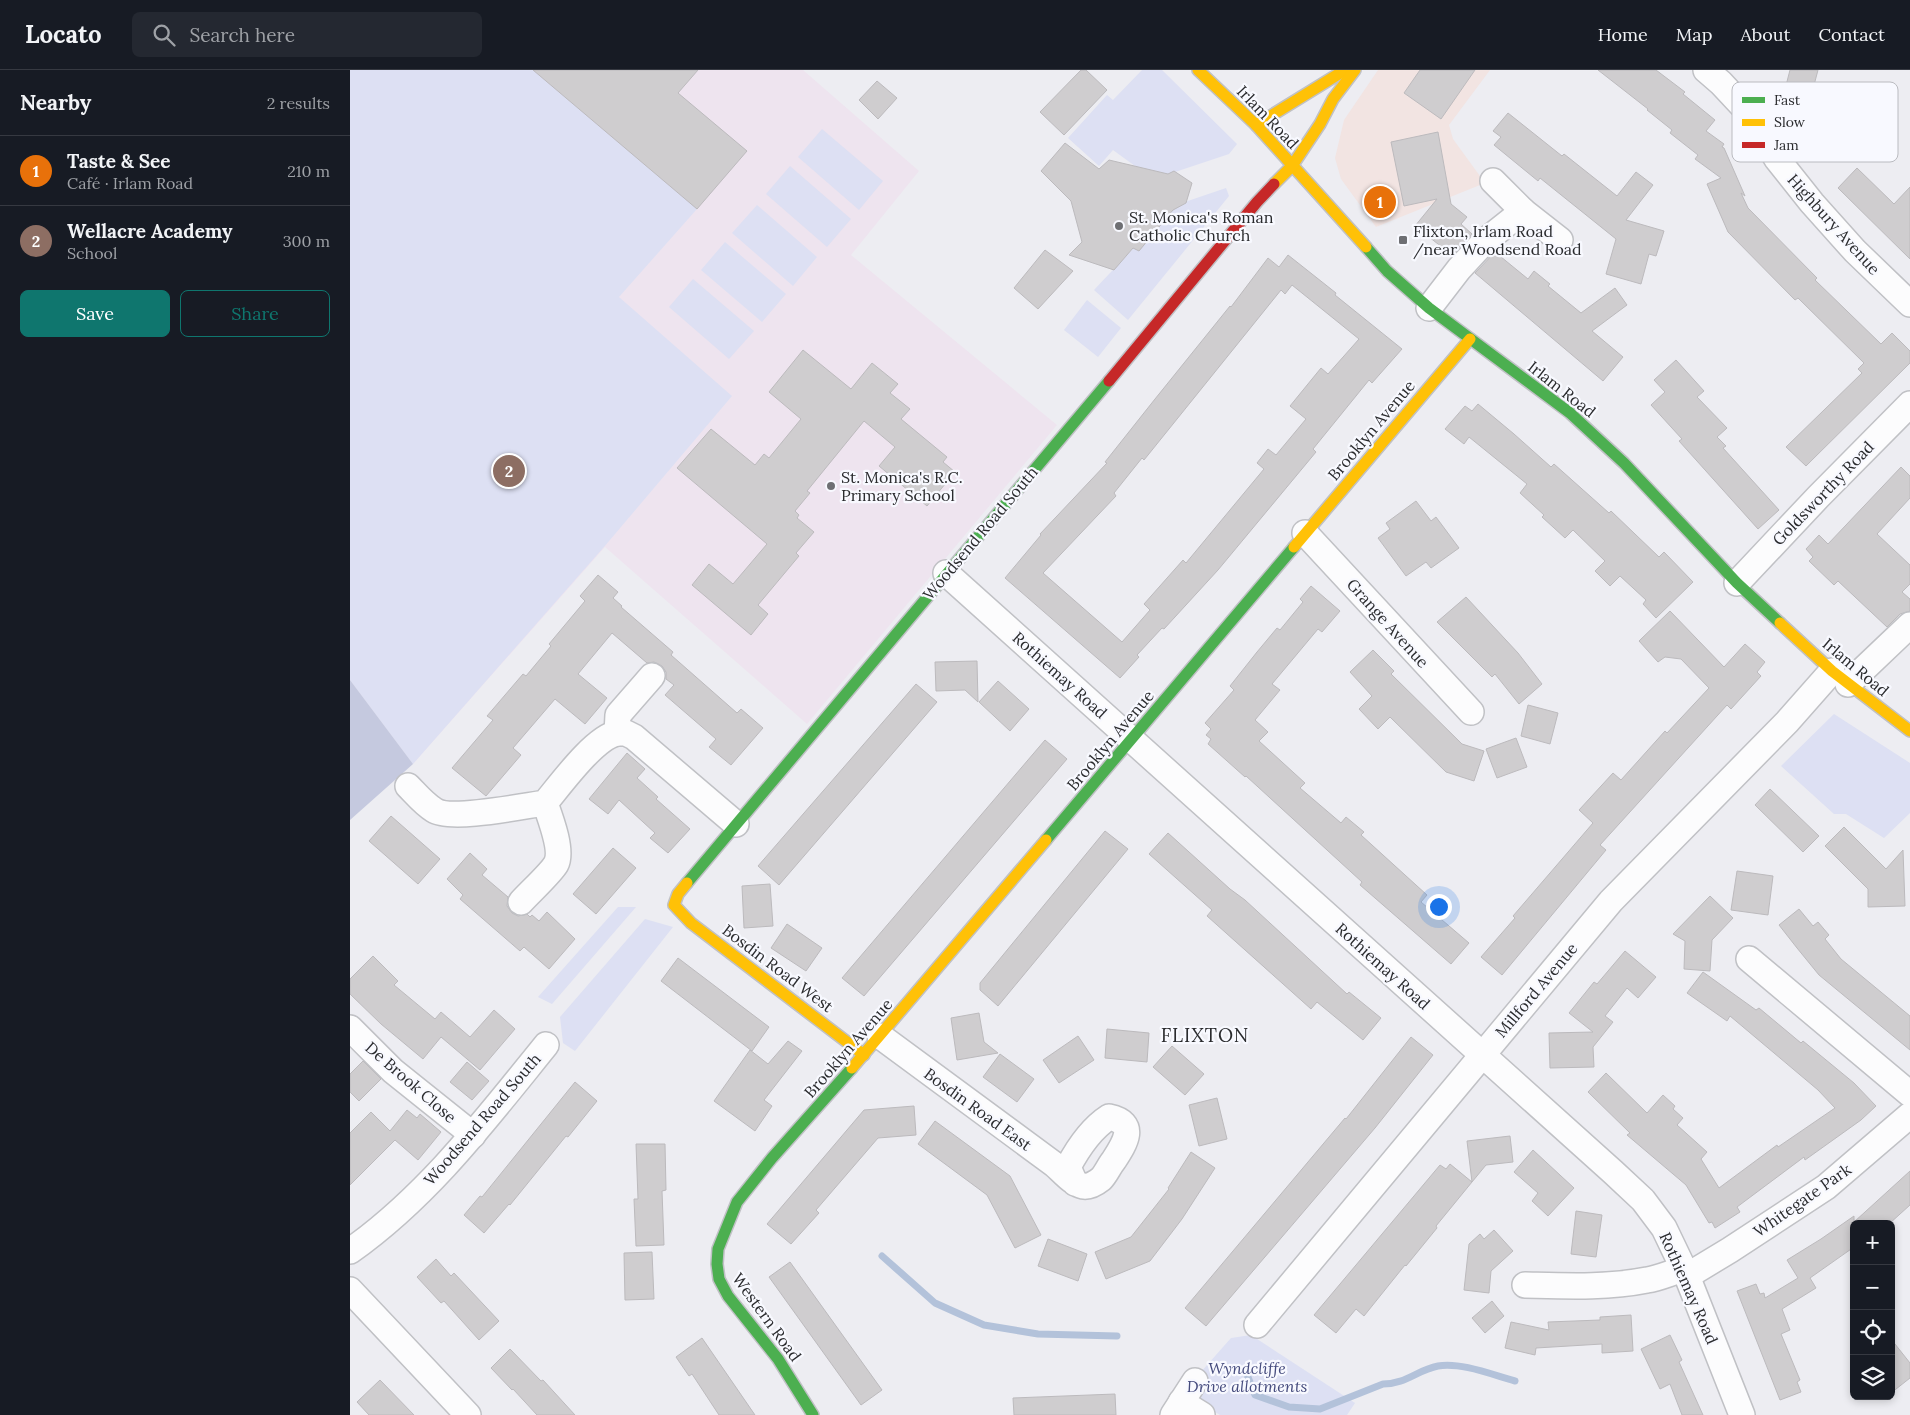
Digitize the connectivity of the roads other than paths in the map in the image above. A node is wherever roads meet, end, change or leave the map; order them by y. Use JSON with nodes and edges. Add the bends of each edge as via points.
{"nodes":[{"id":1,"x":1198,"y":70,"type":"edge"},
{"id":2,"x":1345,"y":70,"type":"edge"},
{"id":3,"x":1355,"y":70,"type":"edge"},
{"id":4,"x":1720,"y":74,"type":"edge"},
{"id":5,"x":1732,"y":90,"type":"edge"},
{"id":6,"x":1256,"y":125,"type":"junction"},
{"id":7,"x":1779,"y":162,"type":"edge"},
{"id":8,"x":1292,"y":166,"type":"junction"},
{"id":9,"x":1493,"y":182,"type":"dead end"},
{"id":10,"x":1523,"y":211,"type":"junction"},
{"id":11,"x":1560,"y":240,"type":"dead end"},
{"id":12,"x":1910,"y":304,"type":"edge"},
{"id":13,"x":1429,"y":308,"type":"junction"},
{"id":14,"x":1470,"y":339,"type":"junction"},
{"id":15,"x":1910,"y":404,"type":"edge"},
{"id":16,"x":1306,"y":533,"type":"junction"},
{"id":17,"x":946,"y":573,"type":"junction"},
{"id":18,"x":1737,"y":583,"type":"junction"},
{"id":19,"x":1910,"y":625,"type":"edge"},
{"id":20,"x":652,"y":676,"type":"dead end"},
{"id":21,"x":1840,"y":677,"type":"junction"},
{"id":22,"x":1472,"y":712,"type":"dead end"},
{"id":23,"x":1910,"y":731,"type":"edge"},
{"id":24,"x":617,"y":732,"type":"junction"},
{"id":25,"x":1131,"y":740,"type":"junction"},
{"id":26,"x":408,"y":786,"type":"dead end"},
{"id":27,"x":545,"y":803,"type":"junction"},
{"id":28,"x":736,"y":824,"type":"junction"},
{"id":29,"x":521,"y":902,"type":"dead end"},
{"id":30,"x":674,"y":905,"type":"joint"},
{"id":31,"x":1749,"y":959,"type":"dead end"},
{"id":32,"x":350,"y":1028,"type":"edge"},
{"id":33,"x":880,"y":1036,"type":"junction"},
{"id":34,"x":546,"y":1045,"type":"dead end"},
{"id":35,"x":864,"y":1055,"type":"junction"},
{"id":36,"x":1481,"y":1055,"type":"junction"},
{"id":37,"x":1910,"y":1094,"type":"edge"},
{"id":38,"x":1910,"y":1116,"type":"edge"},
{"id":39,"x":473,"y":1135,"type":"junction"},
{"id":40,"x":772,"y":1158,"type":"joint"},
{"id":41,"x":1075,"y":1182,"type":"dead end"},
{"id":42,"x":350,"y":1251,"type":"edge"},
{"id":43,"x":1686,"y":1272,"type":"junction"},
{"id":44,"x":1525,"y":1285,"type":"dead end"},
{"id":45,"x":350,"y":1290,"type":"edge"},
{"id":46,"x":1257,"y":1325,"type":"dead end"},
{"id":47,"x":1195,"y":1381,"type":"dead end"},
{"id":48,"x":1177,"y":1408,"type":"edge"},
{"id":49,"x":459,"y":1411,"type":"edge"},
{"id":50,"x":813,"y":1415,"type":"edge"},
{"id":51,"x":1202,"y":1415,"type":"edge"},
{"id":52,"x":1742,"y":1415,"type":"edge"}],
"edges":[{"from":1,"to":6,"type":"street","name":"Irlam Road"},
{"from":2,"to":6,"type":"street"},
{"from":3,"to":8,"type":"street","name":"Woodsend Road South","via":[[1332,99],[1320,124]]},
{"from":4,"to":5,"type":"street","name":"Highbury Avenue"},
{"from":6,"to":8,"type":"street","name":"Irlam Road"},
{"from":7,"to":12,"type":"street","name":"Highbury Avenue","via":[[1855,251]]},
{"from":8,"to":13,"type":"street","name":"Irlam Road","via":[[1387,271]]},
{"from":8,"to":17,"type":"street","name":"Woodsend Road South","via":[[1257,202]]},
{"from":9,"to":10,"type":"street"},
{"from":10,"to":11,"type":"street"},
{"from":10,"to":13,"type":"street","via":[[1458,268]]},
{"from":13,"to":14,"type":"street","name":"Irlam Road"},
{"from":14,"to":16,"type":"street","name":"Brooklyn Avenue"},
{"from":14,"to":18,"type":"street","name":"Irlam Road","via":[[1570,413],[1624,463]]},
{"from":15,"to":18,"type":"street","name":"Goldsworthy Road"},
{"from":16,"to":22,"type":"street","name":"Grange Avenue"},
{"from":16,"to":25,"type":"street","name":"Brooklyn Avenue"},
{"from":17,"to":25,"type":"street","name":"Rothiemay Road"},
{"from":17,"to":28,"type":"street","name":"Woodsend Road South"},
{"from":18,"to":21,"type":"street","name":"Irlam Road"},
{"from":19,"to":21,"type":"street","name":"Millford Avenue"},
{"from":20,"to":24,"type":"street","via":[[618,715]]},
{"from":21,"to":23,"type":"street","name":"Irlam Road"},
{"from":21,"to":36,"type":"street","name":"Millford Avenue","via":[[1787,722],[1611,901]]},
{"from":24,"to":27,"type":"street","via":[[604,737]]},
{"from":24,"to":28,"type":"street","via":[[634,737]]},
{"from":25,"to":33,"type":"street","name":"Brooklyn Avenue"},
{"from":25,"to":36,"type":"street","name":"Rothiemay Road"},
{"from":26,"to":27,"type":"street","via":[[441,813],[465,814]]},
{"from":27,"to":29,"type":"street","via":[[558,850],[557,864]]},
{"from":28,"to":30,"type":"street","name":"Woodsend Road South","via":[[678,894]]},
{"from":30,"to":35,"type":"street","name":"Bosdin Road West","via":[[691,923]]},
{"from":31,"to":37,"type":"street"},
{"from":32,"to":39,"type":"street","name":"De Brook Close","via":[[393,1071]]},
{"from":33,"to":35,"type":"street","name":"Brooklyn Avenue"},
{"from":33,"to":41,"type":"street","name":"Bosdin Road East"},
{"from":34,"to":39,"type":"street","name":"Woodsend Road South"},
{"from":35,"to":40,"type":"street","name":"Brooklyn Avenue"},
{"from":36,"to":43,"type":"street","name":"Rothiemay Road","via":[[1642,1200],[1664,1228]]},
{"from":36,"to":46,"type":"street","name":"Millford Avenue"},
{"from":38,"to":43,"type":"street","name":"Whitegate Park","via":[[1826,1187],[1730,1250]]},
{"from":39,"to":42,"type":"street","name":"Woodsend Road South","via":[[395,1216]]},
{"from":40,"to":50,"type":"street","name":"Western Road","via":[[750,1183],[731,1214],[718,1249],[718,1275],[728,1296],[778,1359]]},
{"from":43,"to":44,"type":"street","name":"Whitegate Park","via":[[1615,1285]]},
{"from":43,"to":52,"type":"street","name":"Rothiemay Road"},
{"from":45,"to":49,"type":"street"},
{"from":47,"to":48,"type":"street"},
{"from":48,"to":51,"type":"street"}]}
